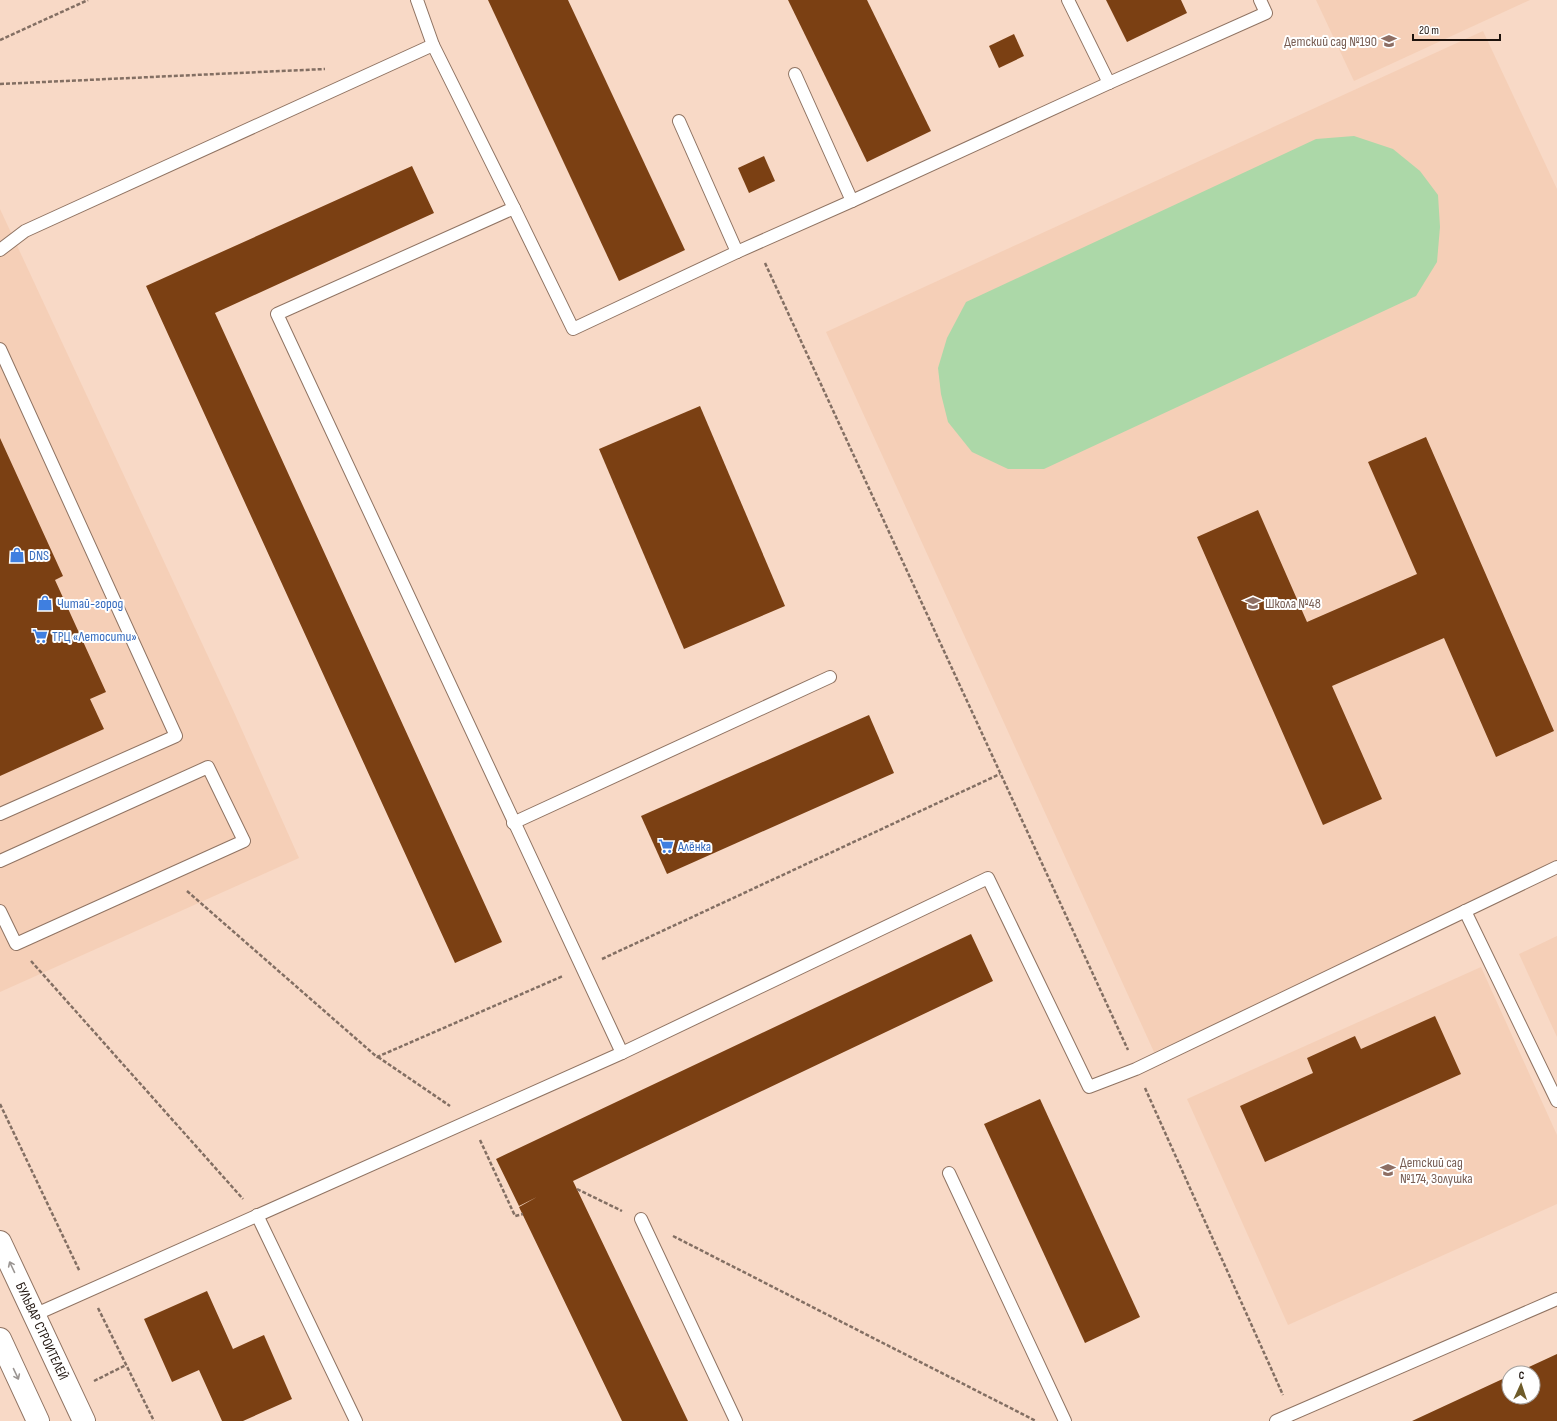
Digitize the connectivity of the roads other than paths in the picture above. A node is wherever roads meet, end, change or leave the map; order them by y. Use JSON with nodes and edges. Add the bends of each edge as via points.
{"nodes":[{"id":1,"x":417,"y":0,"type":"edge"},
{"id":2,"x":1068,"y":0,"type":"edge"},
{"id":3,"x":1260,"y":0,"type":"edge"},
{"id":4,"x":433,"y":45,"type":"junction"},
{"id":5,"x":795,"y":74,"type":"dead end"},
{"id":6,"x":1109,"y":83,"type":"junction"},
{"id":7,"x":679,"y":121,"type":"dead end"},
{"id":8,"x":852,"y":201,"type":"junction"},
{"id":9,"x":514,"y":208,"type":"junction"},
{"id":10,"x":0,"y":250,"type":"edge"},
{"id":11,"x":737,"y":252,"type":"junction"},
{"id":12,"x":0,"y":349,"type":"edge"},
{"id":13,"x":830,"y":677,"type":"dead end"},
{"id":14,"x":0,"y":814,"type":"edge"},
{"id":15,"x":513,"y":823,"type":"junction"},
{"id":16,"x":0,"y":861,"type":"edge"},
{"id":17,"x":1557,"y":867,"type":"edge"},
{"id":18,"x":0,"y":911,"type":"edge"},
{"id":19,"x":1465,"y":911,"type":"junction"},
{"id":20,"x":622,"y":1054,"type":"junction"},
{"id":21,"x":1557,"y":1101,"type":"edge"},
{"id":22,"x":950,"y":1173,"type":"dead end"},
{"id":23,"x":257,"y":1215,"type":"junction"},
{"id":24,"x":641,"y":1220,"type":"road end"},
{"id":25,"x":0,"y":1242,"type":"edge"},
{"id":26,"x":1557,"y":1299,"type":"edge"},
{"id":27,"x":34,"y":1315,"type":"junction"},
{"id":28,"x":0,"y":1339,"type":"edge"},
{"id":29,"x":38,"y":1421,"type":"edge"},
{"id":30,"x":84,"y":1421,"type":"edge"},
{"id":31,"x":356,"y":1421,"type":"edge"},
{"id":32,"x":736,"y":1421,"type":"edge"},
{"id":33,"x":1065,"y":1421,"type":"edge"},
{"id":34,"x":1276,"y":1421,"type":"edge"}],
"edges":[{"from":1,"to":4,"type":"lane"},
{"from":2,"to":6,"type":"lane"},
{"from":3,"to":6,"type":"lane","via":[[1266,13]]},
{"from":4,"to":9,"type":"lane"},
{"from":4,"to":10,"type":"lane","via":[[25,231]]},
{"from":5,"to":8,"type":"lane"},
{"from":6,"to":8,"type":"lane"},
{"from":7,"to":11,"type":"lane"},
{"from":8,"to":11,"type":"lane"},
{"from":9,"to":11,"type":"lane","via":[[573,329]]},
{"from":9,"to":15,"type":"lane","via":[[277,314]]},
{"from":12,"to":14,"type":"lane","via":[[176,736]]},
{"from":13,"to":15,"type":"lane"},
{"from":15,"to":20,"type":"lane"},
{"from":16,"to":18,"type":"lane","via":[[208,766],[244,841],[16,944]]},
{"from":17,"to":19,"type":"lane"},
{"from":19,"to":20,"type":"lane","via":[[1136,1069],[1089,1087],[988,878]]},
{"from":19,"to":21,"type":"lane"},
{"from":20,"to":23,"type":"lane"},
{"from":22,"to":33,"type":"lane"},
{"from":23,"to":27,"type":"lane"},
{"from":23,"to":31,"type":"lane"},
{"from":24,"to":32,"type":"lane"},
{"from":27,"to":25,"type":"main road","name":"БУЛЬВАР СТРОИТЕЛЕЙ","one_way":true},
{"from":26,"to":34,"type":"lane"},
{"from":27,"to":30,"type":"main road","name":"БУЛЬВАР СТРОИТЕЛЕЙ"},
{"from":28,"to":29,"type":"main road","one_way":true}]}
